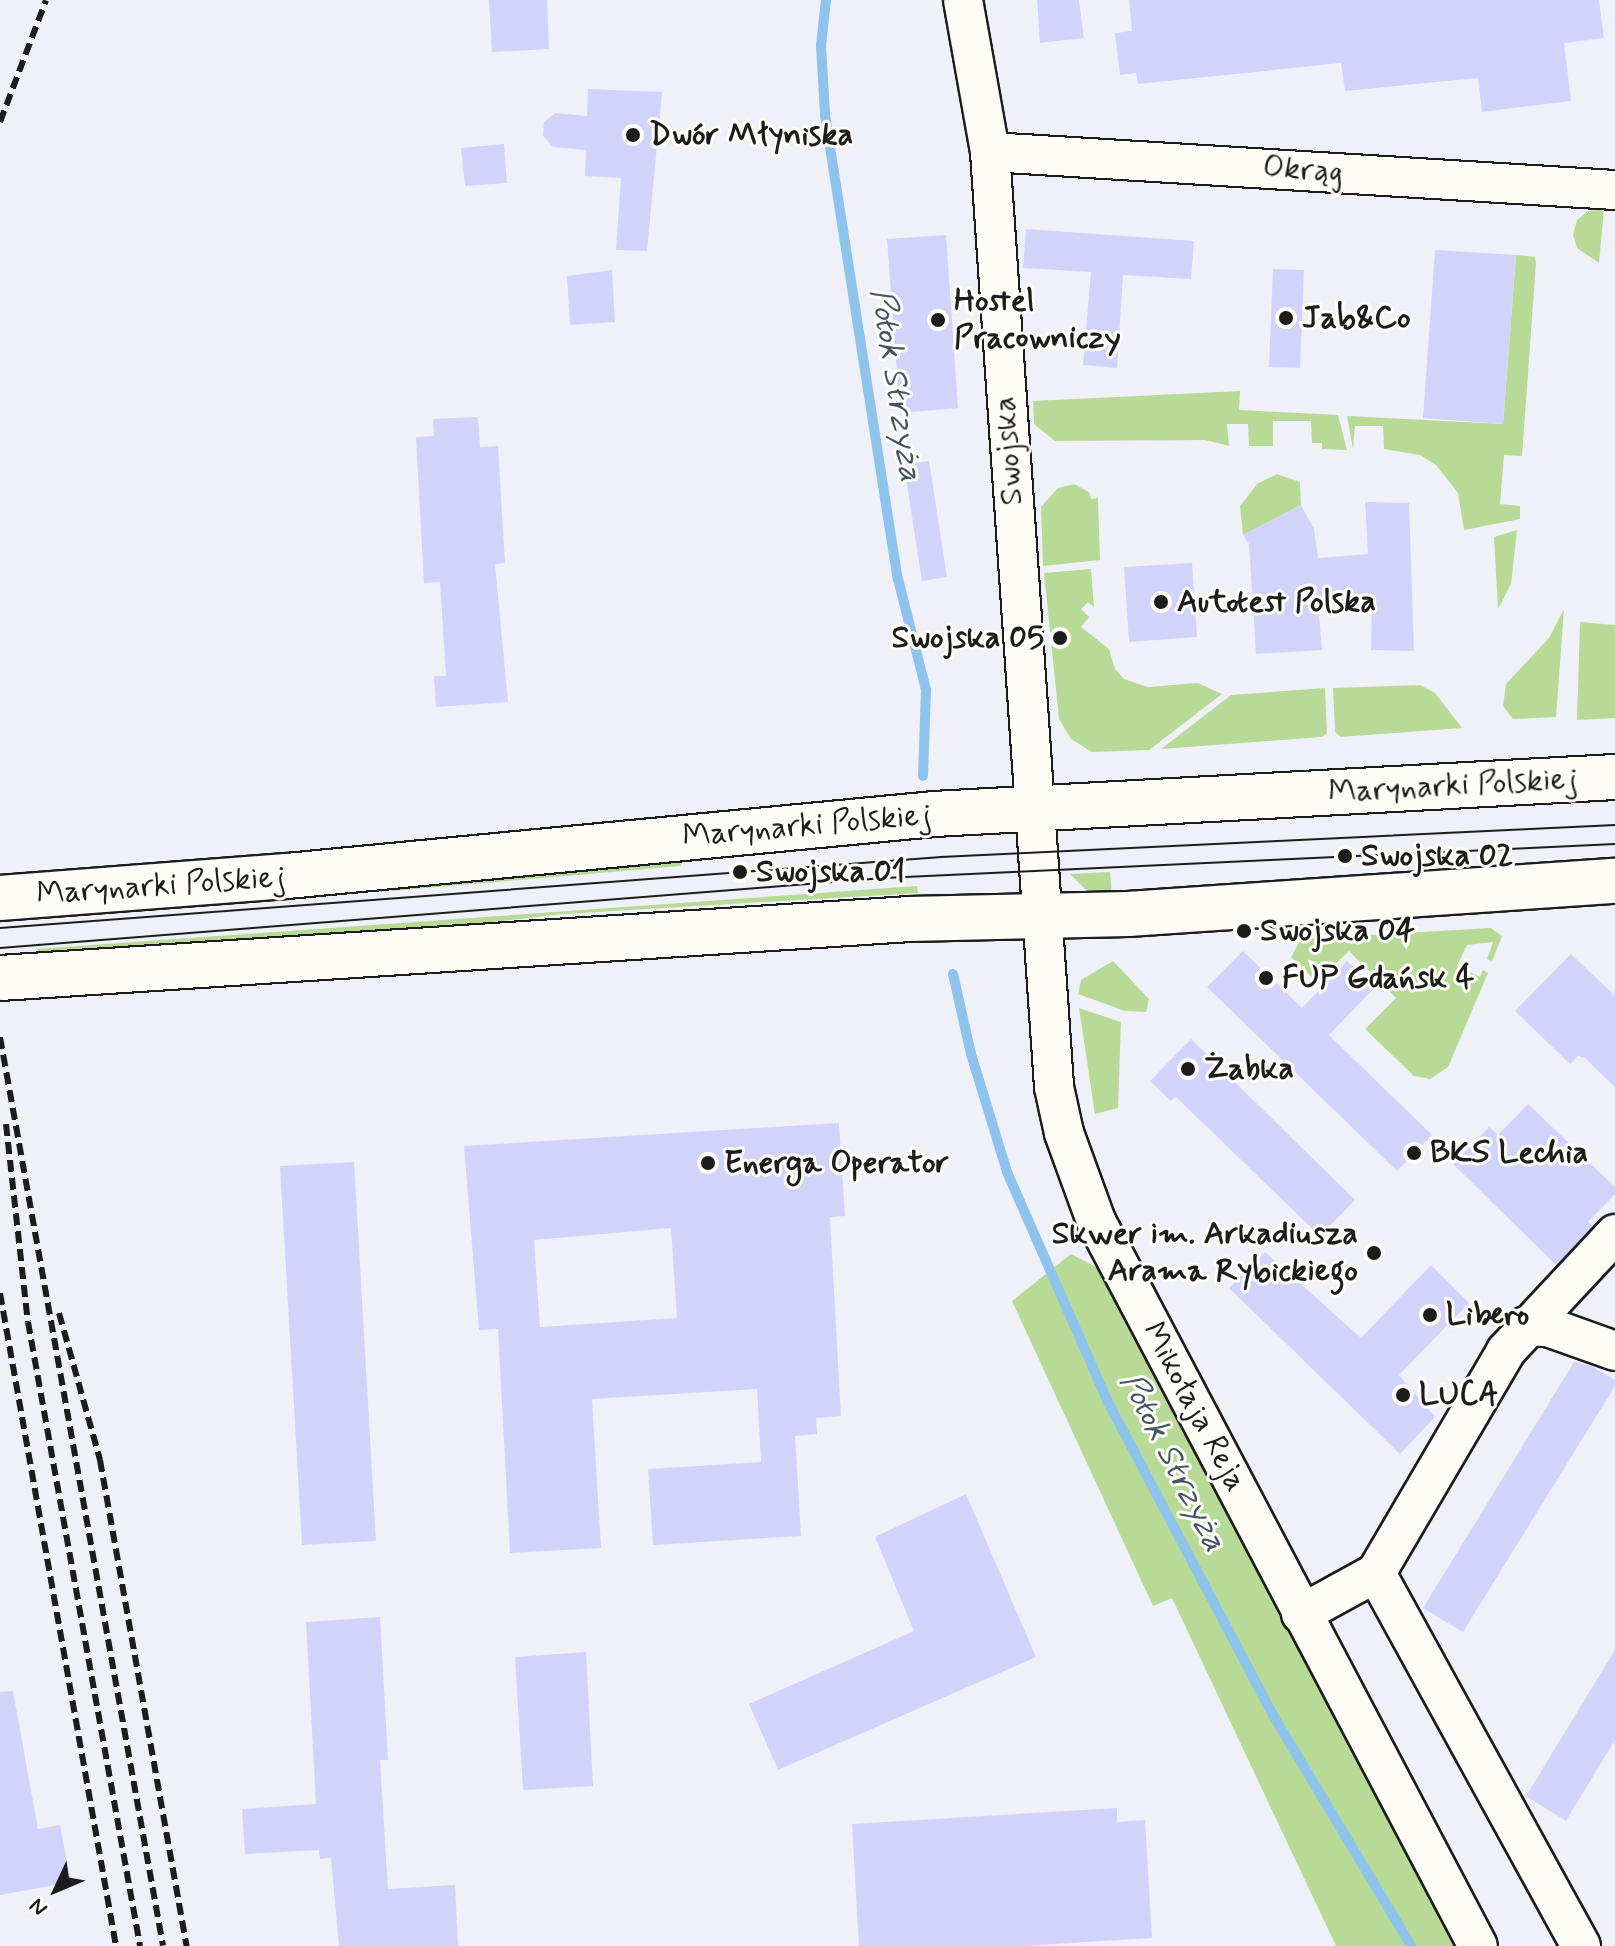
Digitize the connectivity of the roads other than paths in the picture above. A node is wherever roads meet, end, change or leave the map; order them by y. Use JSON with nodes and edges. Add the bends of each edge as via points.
{"nodes":[{"id":1,"x":963,"y":0,"type":"edge"},
{"id":2,"x":990,"y":152,"type":"junction"},
{"id":3,"x":1615,"y":190,"type":"edge"},
{"id":4,"x":1615,"y":777,"type":"edge"},
{"id":5,"x":1036,"y":807,"type":"junction"},
{"id":6,"x":1615,"y":881,"type":"edge"},
{"id":7,"x":13,"y":897,"type":"edge"},
{"id":8,"x":1043,"y":917,"type":"junction"},
{"id":9,"x":0,"y":978,"type":"edge"},
{"id":10,"x":1615,"y":1234,"type":"edge"},
{"id":11,"x":1526,"y":1326,"type":"junction"},
{"id":12,"x":1615,"y":1351,"type":"edge"},
{"id":13,"x":1376,"y":1573,"type":"junction"},
{"id":14,"x":1301,"y":1614,"type":"junction"},
{"id":15,"x":1478,"y":1946,"type":"edge"},
{"id":16,"x":1581,"y":1946,"type":"edge"}],
"edges":[{"from":1,"to":2,"type":"street","name":"Swojska"},
{"from":2,"to":3,"type":"street","name":"Okrąg"},
{"from":2,"to":5,"type":"street","name":"Swojska"},
{"from":4,"to":5,"type":"main road","name":"Marynarki Polskiej"},
{"from":5,"to":7,"type":"main road","name":"Marynarki Polskiej"},
{"from":5,"to":8,"type":"street","name":"Swojska"},
{"from":6,"to":8,"type":"main road"},
{"from":8,"to":9,"type":"main road","via":[[909,919]]},
{"from":8,"to":14,"type":"street","name":"Mikołaja Reja","via":[[1054,1087],[1074,1164],[1096,1221]]},
{"from":10,"to":11,"type":"street"},
{"from":11,"to":12,"type":"street","via":[[1548,1327]]},
{"from":11,"to":13,"type":"street"},
{"from":13,"to":14,"type":"street"},
{"from":13,"to":16,"type":"street"},
{"from":14,"to":15,"type":"street","name":"Mikołaja Reja"}]}
